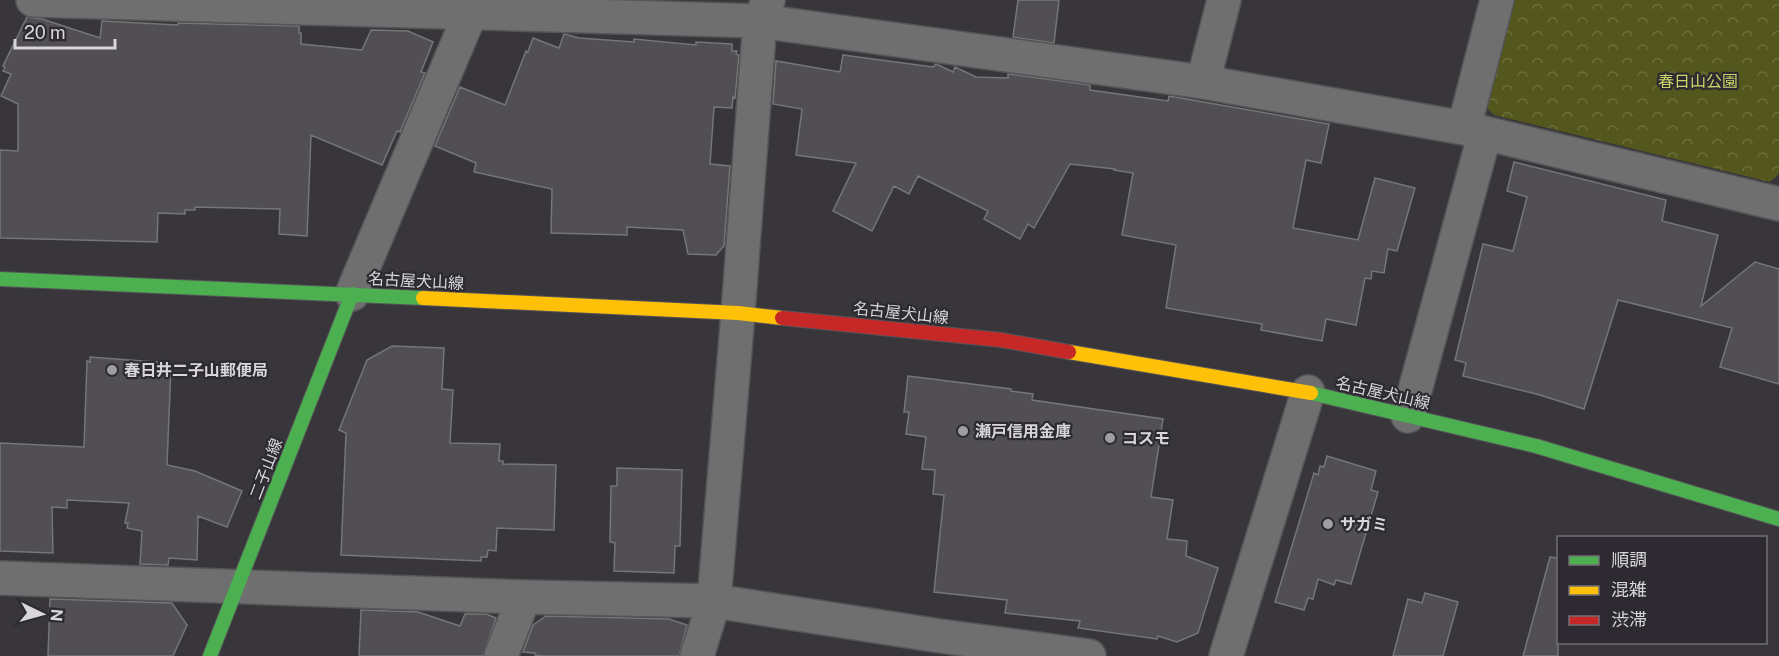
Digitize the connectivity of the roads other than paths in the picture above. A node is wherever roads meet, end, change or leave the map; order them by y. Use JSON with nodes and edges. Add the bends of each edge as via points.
{"nodes":[{"id":1,"x":33,"y":0,"type":"edge"},
{"id":2,"x":1224,"y":0,"type":"edge"},
{"id":3,"x":1497,"y":0,"type":"edge"},
{"id":4,"x":464,"y":4,"type":"edge"},
{"id":5,"x":764,"y":10,"type":"edge"},
{"id":6,"x":1203,"y":82,"type":"junction"},
{"id":7,"x":1474,"y":131,"type":"junction"},
{"id":8,"x":1779,"y":204,"type":"edge"},
{"id":9,"x":0,"y":279,"type":"edge"},
{"id":10,"x":352,"y":294,"type":"junction"},
{"id":11,"x":738,"y":313,"type":"junction"},
{"id":12,"x":1308,"y":392,"type":"junction"},
{"id":13,"x":1408,"y":416,"type":"junction"},
{"id":14,"x":1779,"y":519,"type":"edge"},
{"id":15,"x":0,"y":578,"type":"edge"},
{"id":16,"x":238,"y":587,"type":"junction"},
{"id":17,"x":525,"y":597,"type":"junction"},
{"id":18,"x":714,"y":601,"type":"junction"},
{"id":19,"x":937,"y":646,"type":"edge"},
{"id":20,"x":210,"y":656,"type":"edge"},
{"id":21,"x":501,"y":656,"type":"edge"},
{"id":22,"x":697,"y":656,"type":"edge"},
{"id":23,"x":1089,"y":656,"type":"edge"},
{"id":24,"x":1226,"y":656,"type":"edge"}],
"edges":[{"from":1,"to":4,"type":"street"},
{"from":2,"to":6,"type":"street"},
{"from":3,"to":7,"type":"street"},
{"from":4,"to":5,"type":"street"},
{"from":4,"to":10,"type":"street"},
{"from":5,"to":6,"type":"street"},
{"from":5,"to":11,"type":"street"},
{"from":6,"to":7,"type":"street"},
{"from":7,"to":8,"type":"street"},
{"from":7,"to":13,"type":"street"},
{"from":9,"to":10,"type":"main road","name":"名古屋犬山線"},
{"from":10,"to":11,"type":"main road","name":"名古屋犬山線"},
{"from":10,"to":16,"type":"main road","name":"二子山線"},
{"from":11,"to":12,"type":"main road","name":"名古屋犬山線","via":[[1000,340]]},
{"from":11,"to":18,"type":"street"},
{"from":12,"to":13,"type":"main road","name":"名古屋犬山線"},
{"from":12,"to":24,"type":"street"},
{"from":13,"to":14,"type":"main road","name":"名古屋犬山線","via":[[1536,446]]},
{"from":15,"to":16,"type":"street"},
{"from":16,"to":17,"type":"street"},
{"from":16,"to":20,"type":"main road","name":"二子山線"},
{"from":17,"to":18,"type":"street"},
{"from":17,"to":21,"type":"street"},
{"from":18,"to":19,"type":"street"},
{"from":18,"to":22,"type":"street"},
{"from":19,"to":23,"type":"street"}]}
